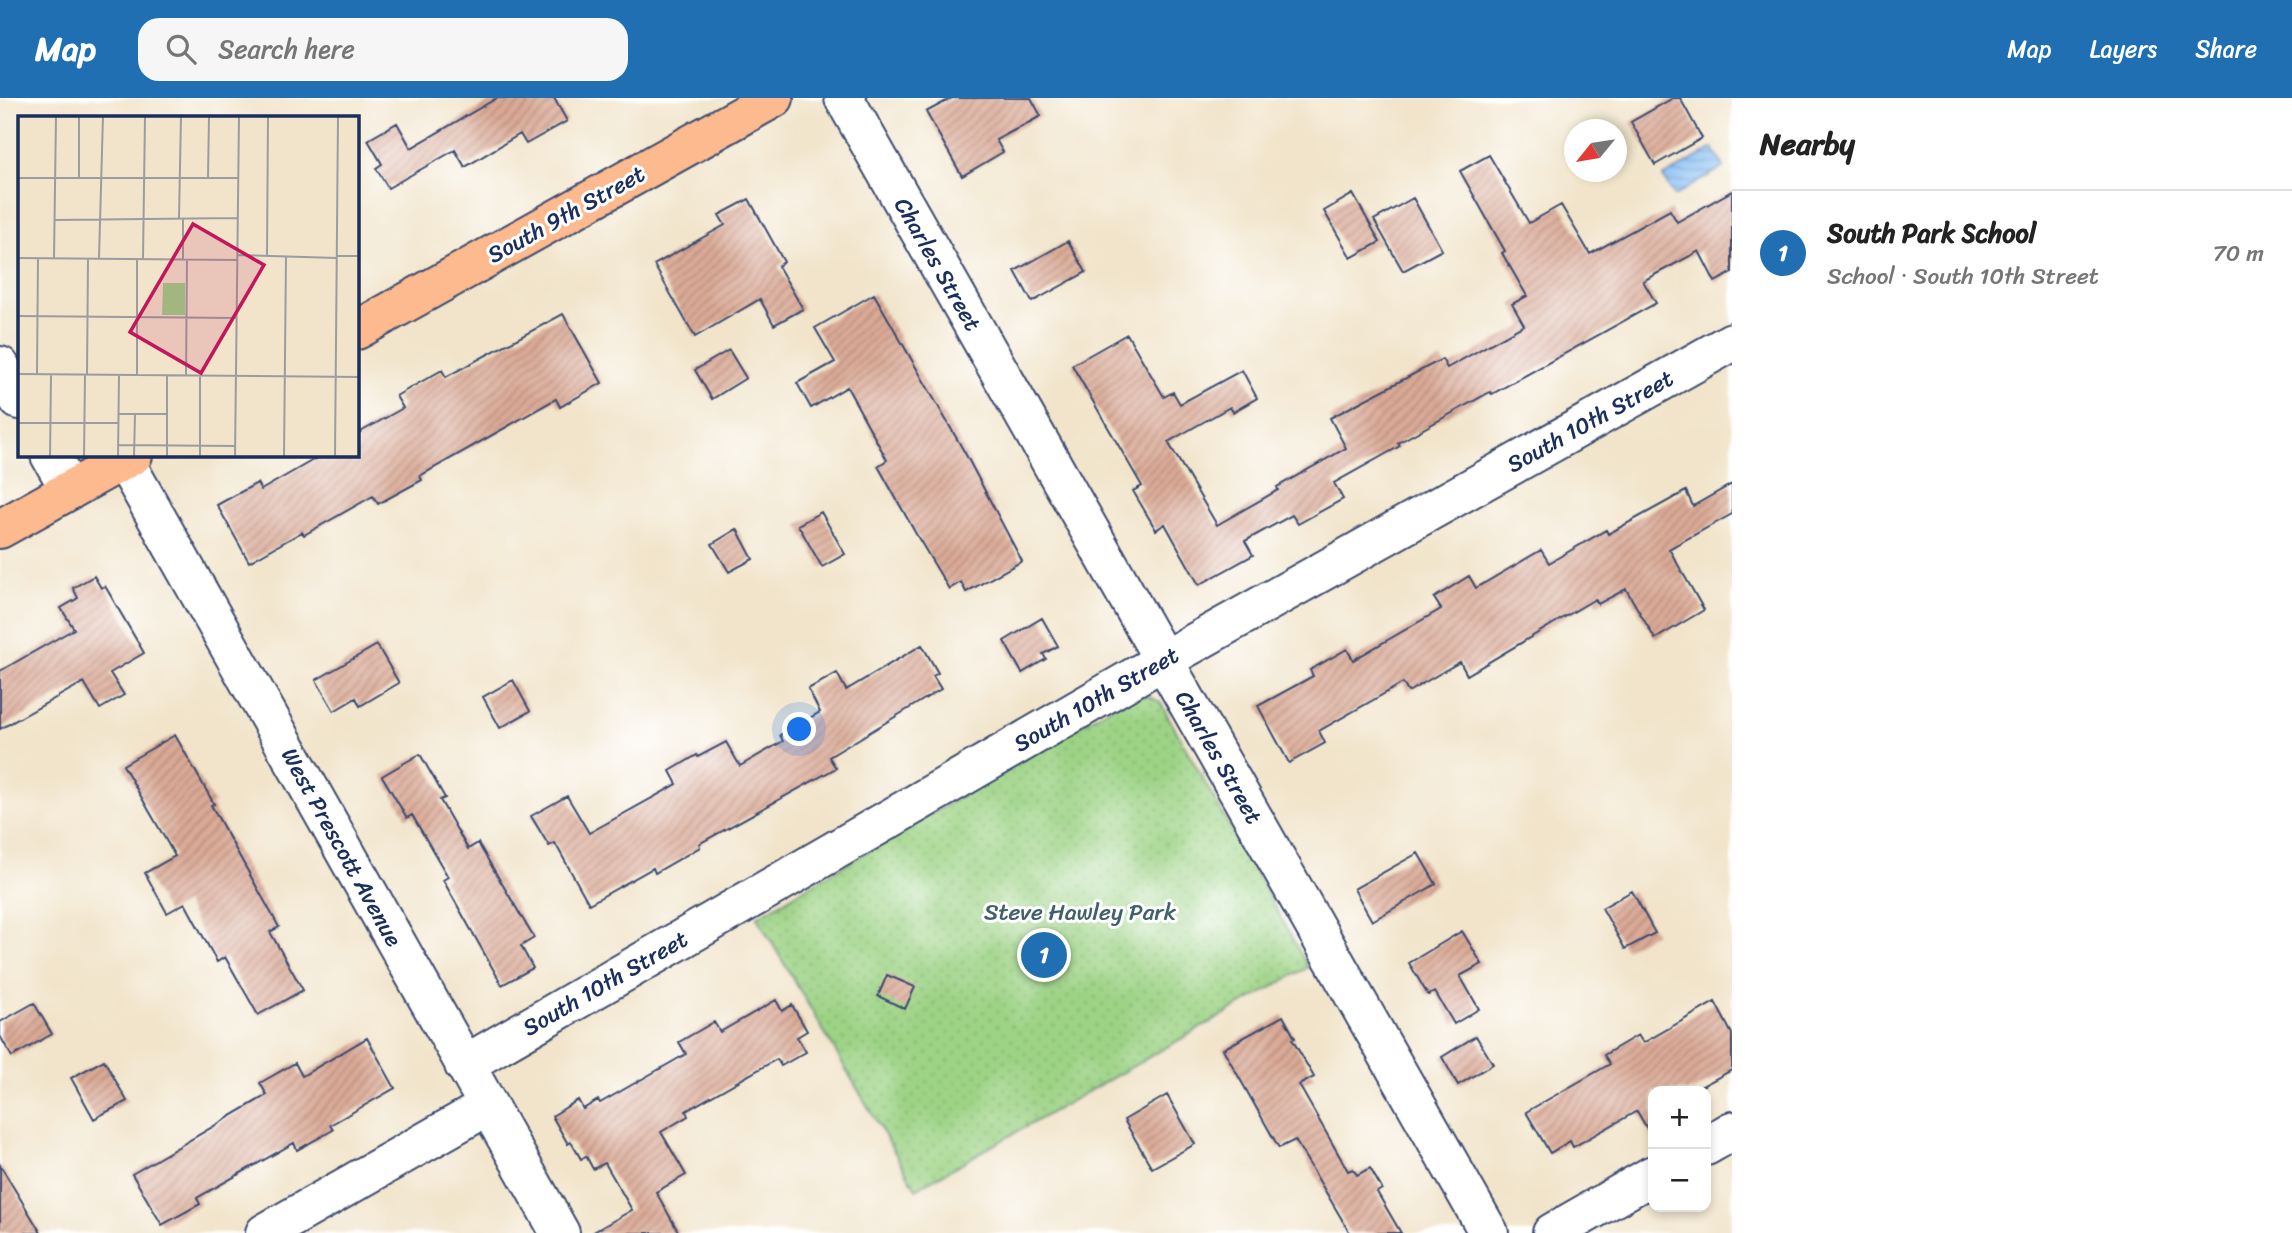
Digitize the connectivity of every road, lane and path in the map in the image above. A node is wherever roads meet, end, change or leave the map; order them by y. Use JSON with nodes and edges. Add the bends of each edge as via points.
{"nodes":[{"id":1,"x":774,"y":98,"type":"edge"},
{"id":2,"x":844,"y":98,"type":"edge"},
{"id":3,"x":359,"y":329,"type":"edge"},
{"id":4,"x":1732,"y":342,"type":"edge"},
{"id":5,"x":0,"y":366,"type":"edge"},
{"id":6,"x":18,"y":398,"type":"edge"},
{"id":7,"x":51,"y":457,"type":"edge"},
{"id":8,"x":128,"y":458,"type":"edge"},
{"id":9,"x":70,"y":490,"type":"junction"},
{"id":10,"x":0,"y":529,"type":"edge"},
{"id":11,"x":1164,"y":660,"type":"junction"},
{"id":12,"x":464,"y":1065,"type":"junction"},
{"id":13,"x":488,"y":1106,"type":"junction"},
{"id":14,"x":1732,"y":1131,"type":"edge"},
{"id":15,"x":1711,"y":1143,"type":"edge"},
{"id":16,"x":1648,"y":1178,"type":"edge"},
{"id":17,"x":265,"y":1233,"type":"edge"},
{"id":18,"x":560,"y":1233,"type":"edge"},
{"id":19,"x":1489,"y":1233,"type":"edge"},
{"id":20,"x":1552,"y":1233,"type":"edge"}],
"edges":[{"from":1,"to":3,"type":"main road","name":"South 9th Street"},
{"from":2,"to":11,"type":"street","name":"Charles Street"},
{"from":4,"to":11,"type":"street","name":"South 10th Street"},
{"from":5,"to":6,"type":"street"},
{"from":7,"to":9,"type":"street"},
{"from":8,"to":9,"type":"main road"},
{"from":8,"to":12,"type":"street","name":"West Prescott Avenue"},
{"from":9,"to":10,"type":"main road"},
{"from":11,"to":12,"type":"street","name":"South 10th Street"},
{"from":11,"to":19,"type":"street","name":"Charles Street"},
{"from":12,"to":13,"type":"street","name":"West Prescott Avenue"},
{"from":13,"to":17,"type":"street"},
{"from":13,"to":18,"type":"street","name":"West Prescott Avenue"},
{"from":14,"to":15,"type":"street"},
{"from":16,"to":20,"type":"street"}]}
